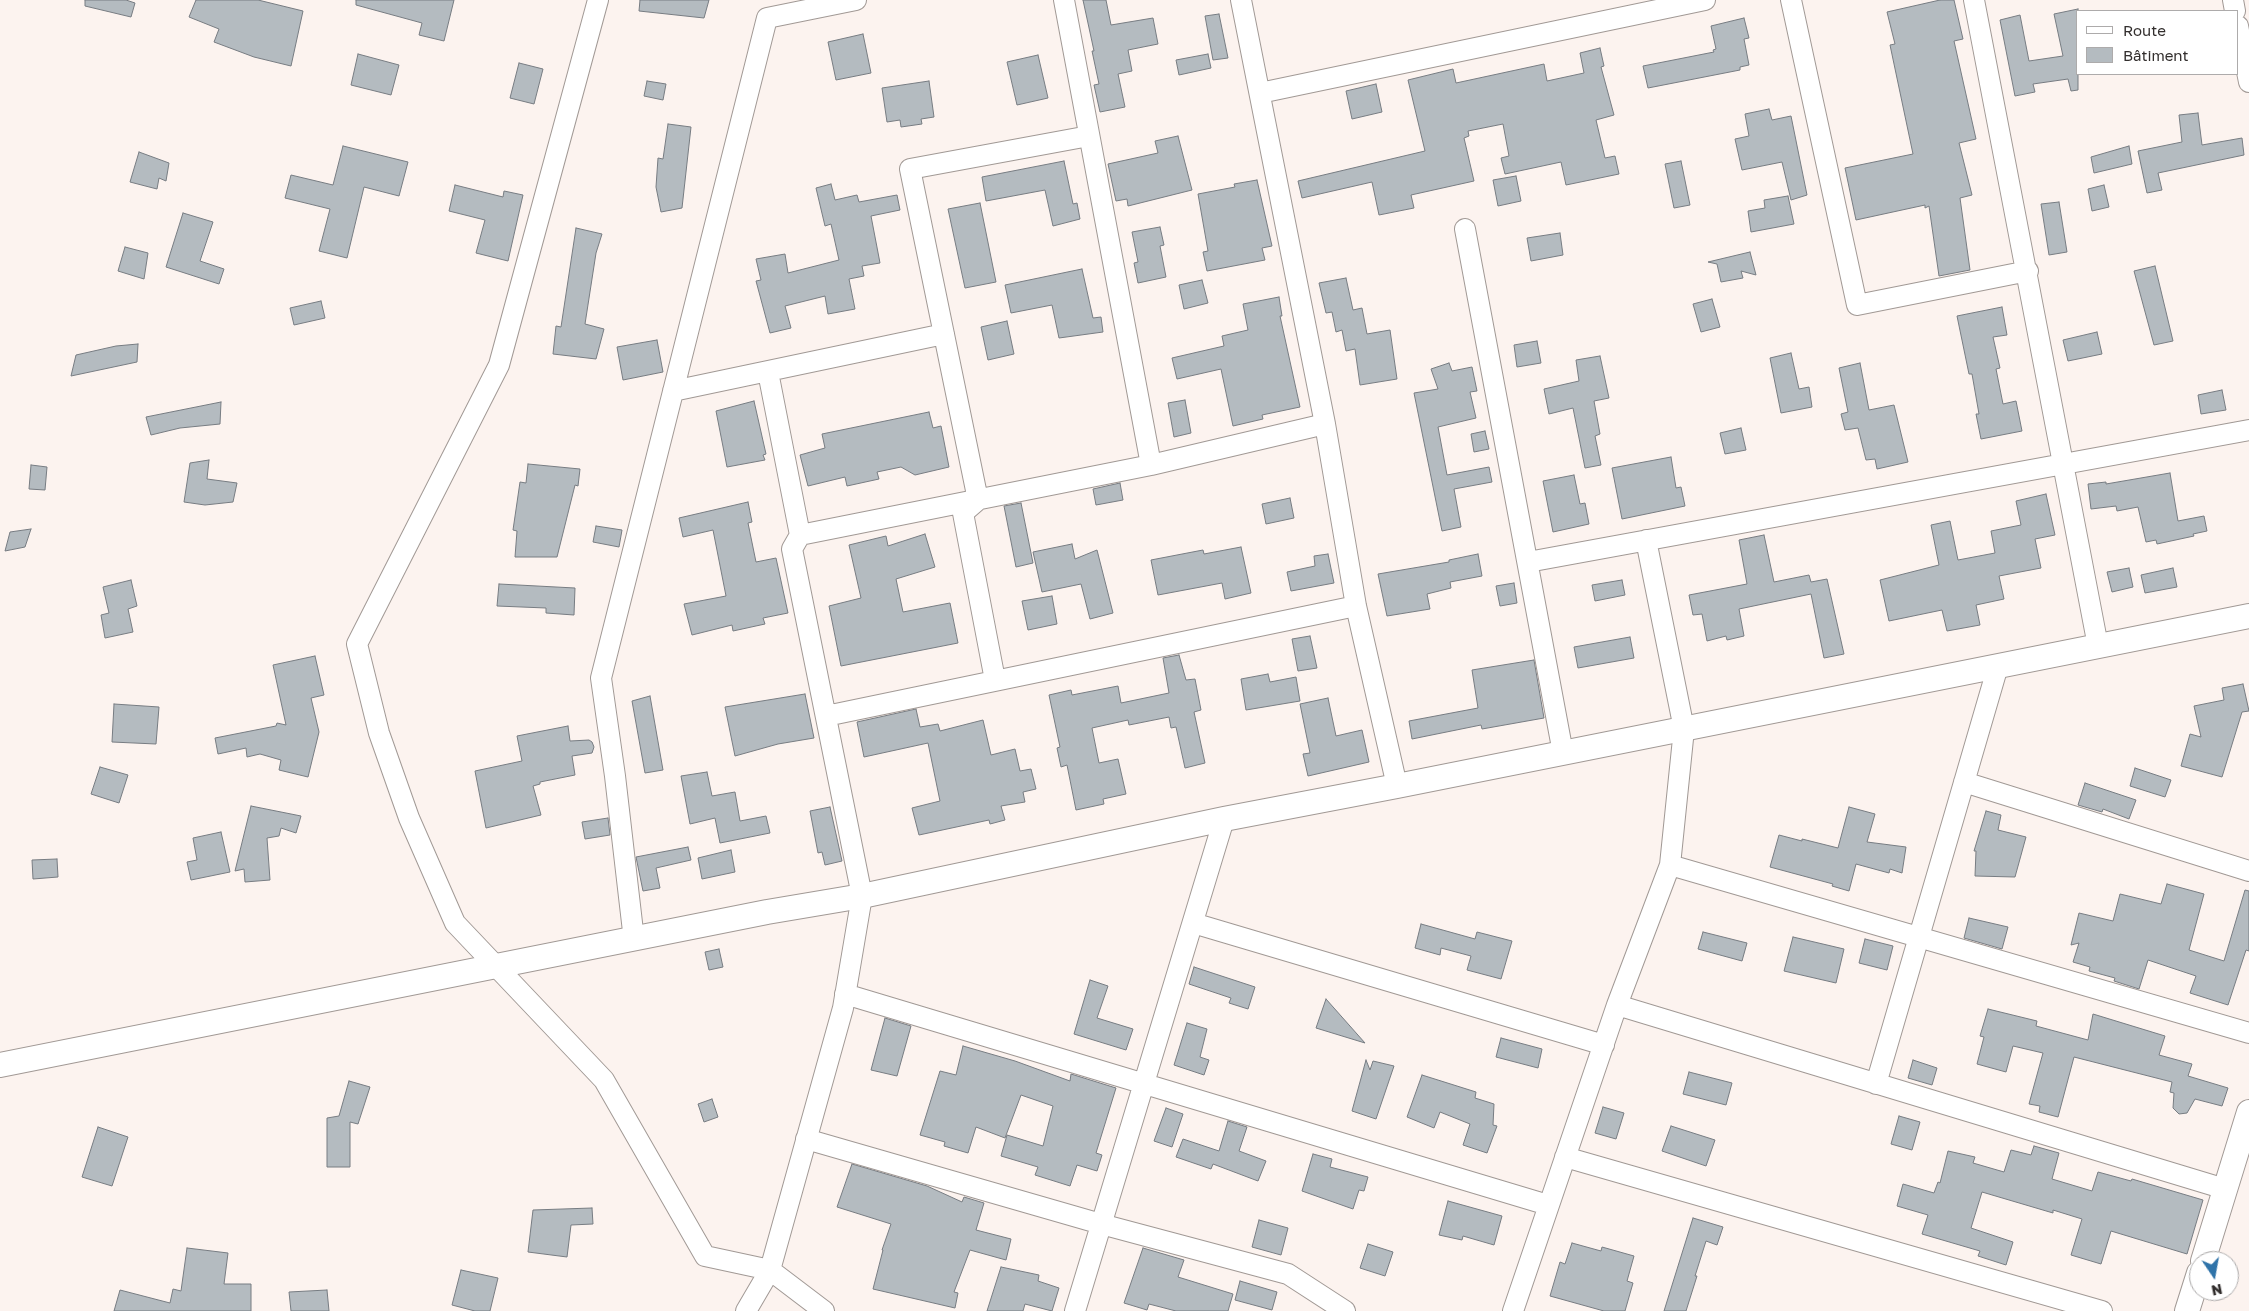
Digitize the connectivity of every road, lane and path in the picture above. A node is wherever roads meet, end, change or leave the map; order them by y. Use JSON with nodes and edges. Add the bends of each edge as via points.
{"nodes":[{"id":1,"x":598,"y":0,"type":"edge"},
{"id":2,"x":856,"y":0,"type":"edge"},
{"id":3,"x":1064,"y":0,"type":"edge"},
{"id":4,"x":1241,"y":0,"type":"edge"},
{"id":5,"x":1705,"y":0,"type":"edge"},
{"id":6,"x":1791,"y":0,"type":"edge"},
{"id":7,"x":1974,"y":0,"type":"edge"},
{"id":8,"x":2239,"y":31,"type":"edge"},
{"id":9,"x":2249,"y":82,"type":"edge"},
{"id":10,"x":1260,"y":93,"type":"junction"},
{"id":11,"x":1089,"y":136,"type":"junction"},
{"id":12,"x":1465,"y":229,"type":"dead end"},
{"id":13,"x":2028,"y":271,"type":"junction"},
{"id":14,"x":944,"y":334,"type":"junction"},
{"id":15,"x":768,"y":372,"type":"junction"},
{"id":16,"x":673,"y":391,"type":"junction"},
{"id":17,"x":1325,"y":424,"type":"junction"},
{"id":18,"x":2249,"y":430,"type":"edge"},
{"id":19,"x":2063,"y":464,"type":"junction"},
{"id":20,"x":1151,"y":465,"type":"junction"},
{"id":21,"x":978,"y":500,"type":"junction"},
{"id":22,"x":800,"y":535,"type":"junction"},
{"id":23,"x":1646,"y":540,"type":"junction"},
{"id":24,"x":1528,"y":562,"type":"junction"},
{"id":25,"x":1356,"y":606,"type":"junction"},
{"id":26,"x":2249,"y":616,"type":"edge"},
{"id":27,"x":2098,"y":646,"type":"junction"},
{"id":28,"x":1998,"y":666,"type":"junction"},
{"id":29,"x":995,"y":680,"type":"junction"},
{"id":30,"x":826,"y":716,"type":"junction"},
{"id":31,"x":1684,"y":729,"type":"junction"},
{"id":32,"x":1563,"y":753,"type":"junction"},
{"id":33,"x":1964,"y":782,"type":"junction"},
{"id":34,"x":1398,"y":786,"type":"junction"},
{"id":35,"x":1224,"y":819,"type":"junction"},
{"id":36,"x":1670,"y":865,"type":"junction"},
{"id":37,"x":2249,"y":872,"type":"edge"},
{"id":38,"x":862,"y":896,"type":"junction"},
{"id":39,"x":1193,"y":923,"type":"junction"},
{"id":40,"x":1918,"y":938,"type":"junction"},
{"id":41,"x":634,"y":940,"type":"junction"},
{"id":42,"x":494,"y":967,"type":"junction"},
{"id":43,"x":845,"y":994,"type":"junction"},
{"id":44,"x":1617,"y":1005,"type":"junction"},
{"id":45,"x":2249,"y":1033,"type":"edge"},
{"id":46,"x":1604,"y":1045,"type":"junction"},
{"id":47,"x":0,"y":1065,"type":"edge"},
{"id":48,"x":1143,"y":1083,"type":"junction"},
{"id":49,"x":1876,"y":1084,"type":"junction"},
{"id":50,"x":2249,"y":1112,"type":"edge"},
{"id":51,"x":806,"y":1139,"type":"junction"},
{"id":52,"x":1565,"y":1157,"type":"junction"},
{"id":53,"x":2225,"y":1190,"type":"junction"},
{"id":54,"x":1548,"y":1205,"type":"junction"},
{"id":55,"x":1101,"y":1224,"type":"junction"},
{"id":56,"x":2206,"y":1251,"type":"edge"},
{"id":57,"x":770,"y":1270,"type":"junction"},
{"id":58,"x":746,"y":1311,"type":"edge"},
{"id":59,"x":824,"y":1311,"type":"edge"},
{"id":60,"x":1075,"y":1311,"type":"edge"},
{"id":61,"x":1345,"y":1311,"type":"edge"},
{"id":62,"x":1512,"y":1311,"type":"edge"},
{"id":63,"x":2102,"y":1311,"type":"edge"}],
"edges":[{"from":1,"to":42,"type":"street","via":[[499,365],[357,644],[379,733],[409,818],[455,923]]},
{"from":2,"to":16,"type":"street","via":[[767,18]]},
{"from":3,"to":11,"type":"street"},
{"from":4,"to":10,"type":"street"},
{"from":5,"to":10,"type":"street"},
{"from":6,"to":13,"type":"street","via":[[1857,305]]},
{"from":7,"to":13,"type":"street"},
{"from":8,"to":9,"type":"street"},
{"from":10,"to":17,"type":"street"},
{"from":11,"to":14,"type":"street","via":[[910,169]]},
{"from":11,"to":20,"type":"street"},
{"from":12,"to":24,"type":"street"},
{"from":13,"to":19,"type":"street"},
{"from":14,"to":15,"type":"street"},
{"from":14,"to":21,"type":"street"},
{"from":15,"to":16,"type":"street"},
{"from":15,"to":22,"type":"street"},
{"from":16,"to":41,"type":"street","via":[[600,678]]},
{"from":17,"to":20,"type":"street"},
{"from":17,"to":25,"type":"street"},
{"from":18,"to":19,"type":"street"},
{"from":19,"to":23,"type":"street"},
{"from":19,"to":27,"type":"street"},
{"from":20,"to":21,"type":"street"},
{"from":21,"to":22,"type":"street"},
{"from":21,"to":29,"type":"street","via":[[964,513]]},
{"from":22,"to":30,"type":"street","via":[[792,549]]},
{"from":23,"to":24,"type":"street"},
{"from":23,"to":31,"type":"street"},
{"from":24,"to":32,"type":"street"},
{"from":25,"to":29,"type":"street"},
{"from":25,"to":34,"type":"street"},
{"from":26,"to":27,"type":"street"},
{"from":27,"to":28,"type":"street"},
{"from":28,"to":31,"type":"street"},
{"from":28,"to":33,"type":"street"},
{"from":29,"to":30,"type":"street"},
{"from":30,"to":38,"type":"street"},
{"from":31,"to":32,"type":"street"},
{"from":31,"to":36,"type":"street"},
{"from":32,"to":34,"type":"street"},
{"from":33,"to":37,"type":"street"},
{"from":33,"to":40,"type":"street"},
{"from":34,"to":35,"type":"street"},
{"from":35,"to":38,"type":"street"},
{"from":35,"to":39,"type":"street"},
{"from":36,"to":40,"type":"street"},
{"from":36,"to":44,"type":"street"},
{"from":38,"to":41,"type":"street"},
{"from":38,"to":43,"type":"street"},
{"from":39,"to":46,"type":"street"},
{"from":39,"to":48,"type":"street"},
{"from":40,"to":45,"type":"street"},
{"from":40,"to":49,"type":"street"},
{"from":41,"to":42,"type":"street"},
{"from":42,"to":47,"type":"street"},
{"from":42,"to":57,"type":"street","via":[[604,1080],[705,1256]]},
{"from":43,"to":48,"type":"street"},
{"from":43,"to":51,"type":"street"},
{"from":44,"to":46,"type":"street"},
{"from":44,"to":49,"type":"street"},
{"from":46,"to":52,"type":"street"},
{"from":48,"to":54,"type":"street"},
{"from":48,"to":55,"type":"street"},
{"from":49,"to":53,"type":"street"},
{"from":50,"to":53,"type":"street"},
{"from":51,"to":55,"type":"street"},
{"from":51,"to":57,"type":"street"},
{"from":52,"to":54,"type":"street"},
{"from":52,"to":63,"type":"street"},
{"from":53,"to":56,"type":"street"},
{"from":54,"to":62,"type":"street"},
{"from":55,"to":60,"type":"street"},
{"from":55,"to":61,"type":"street","via":[[1288,1274]]},
{"from":57,"to":58,"type":"street"},
{"from":57,"to":59,"type":"street"}]}
